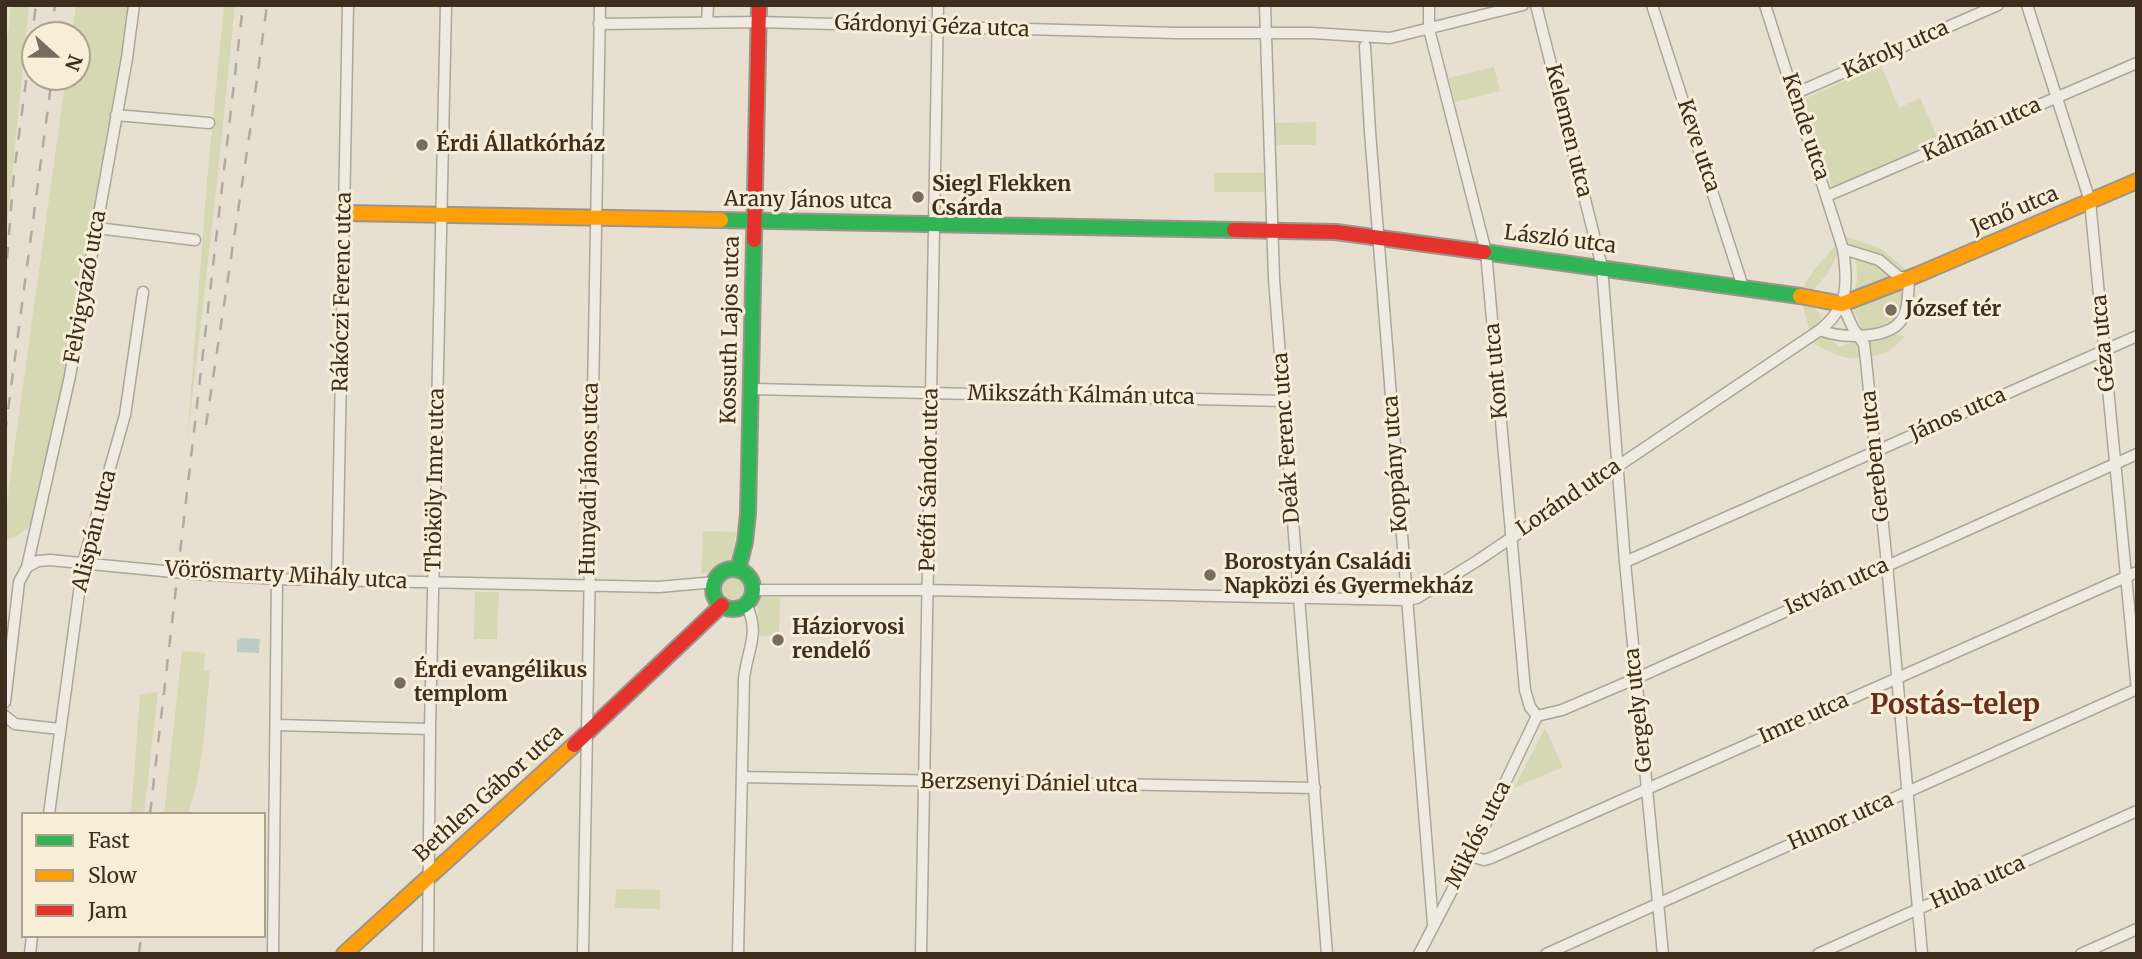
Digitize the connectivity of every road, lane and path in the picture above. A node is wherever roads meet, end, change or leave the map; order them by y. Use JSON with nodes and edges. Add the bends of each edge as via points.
{"nodes":[{"id":1,"x":134,"y":5,"type":"edge"},
{"id":2,"x":348,"y":5,"type":"edge"},
{"id":3,"x":446,"y":5,"type":"edge"},
{"id":4,"x":600,"y":5,"type":"edge"},
{"id":5,"x":708,"y":5,"type":"edge"},
{"id":6,"x":759,"y":5,"type":"edge"},
{"id":7,"x":938,"y":5,"type":"edge"},
{"id":8,"x":1265,"y":5,"type":"edge"},
{"id":9,"x":1429,"y":5,"type":"edge"},
{"id":10,"x":1523,"y":5,"type":"edge"},
{"id":11,"x":1536,"y":5,"type":"edge"},
{"id":12,"x":1652,"y":5,"type":"edge"},
{"id":13,"x":1765,"y":5,"type":"edge"},
{"id":14,"x":1998,"y":5,"type":"edge"},
{"id":15,"x":2027,"y":5,"type":"edge"},
{"id":16,"x":758,"y":22,"type":"junction"},
{"id":17,"x":707,"y":23,"type":"junction"},
{"id":18,"x":599,"y":24,"type":"junction"},
{"id":19,"x":937,"y":28,"type":"junction"},
{"id":20,"x":1429,"y":29,"type":"junction"},
{"id":21,"x":1266,"y":33,"type":"junction"},
{"id":22,"x":1352,"y":37,"type":"junction"},
{"id":23,"x":1390,"y":38,"type":"junction"},
{"id":24,"x":1365,"y":46,"type":"junction"},
{"id":25,"x":2137,"y":63,"type":"edge"},
{"id":26,"x":1794,"y":94,"type":"junction"},
{"id":27,"x":2057,"y":98,"type":"junction"},
{"id":28,"x":116,"y":115,"type":"junction"},
{"id":29,"x":209,"y":123,"type":"dead end"},
{"id":30,"x":2137,"y":181,"type":"edge"},
{"id":31,"x":1827,"y":196,"type":"junction"},
{"id":32,"x":2090,"y":201,"type":"junction"},
{"id":33,"x":345,"y":213,"type":"junction"},
{"id":34,"x":441,"y":216,"type":"junction"},
{"id":35,"x":596,"y":217,"type":"junction"},
{"id":36,"x":754,"y":221,"type":"junction"},
{"id":37,"x":934,"y":224,"type":"junction"},
{"id":38,"x":97,"y":228,"type":"junction"},
{"id":39,"x":1271,"y":231,"type":"junction"},
{"id":40,"x":1379,"y":239,"type":"junction"},
{"id":41,"x":195,"y":240,"type":"dead end"},
{"id":42,"x":1843,"y":248,"type":"junction"},
{"id":43,"x":1486,"y":252,"type":"junction"},
{"id":44,"x":1602,"y":267,"type":"junction"},
{"id":45,"x":1909,"y":279,"type":"junction"},
{"id":46,"x":1743,"y":288,"type":"junction"},
{"id":47,"x":143,"y":292,"type":"dead end"},
{"id":48,"x":1842,"y":304,"type":"junction"},
{"id":49,"x":1820,"y":330,"type":"junction"},
{"id":50,"x":1859,"y":336,"type":"junction"},
{"id":51,"x":2137,"y":336,"type":"edge"},
{"id":52,"x":2104,"y":349,"type":"junction"},
{"id":53,"x":751,"y":389,"type":"junction"},
{"id":54,"x":932,"y":392,"type":"junction"},
{"id":55,"x":1285,"y":401,"type":"junction"},
{"id":56,"x":1874,"y":452,"type":"junction"},
{"id":57,"x":2137,"y":454,"type":"edge"},
{"id":58,"x":2115,"y":463,"type":"junction"},
{"id":59,"x":1618,"y":466,"type":"junction"},
{"id":60,"x":1511,"y":537,"type":"junction"},
{"id":61,"x":1625,"y":562,"type":"junction"},
{"id":62,"x":83,"y":563,"type":"junction"},
{"id":63,"x":1887,"y":564,"type":"junction"},
{"id":64,"x":27,"y":567,"type":"junction"},
{"id":65,"x":738,"y":570,"type":"junction"},
{"id":66,"x":2137,"y":572,"type":"edge"},
{"id":67,"x":2126,"y":577,"type":"junction"},
{"id":68,"x":277,"y":579,"type":"junction"},
{"id":69,"x":337,"y":579,"type":"junction"},
{"id":70,"x":435,"y":582,"type":"junction"},
{"id":71,"x":715,"y":582,"type":"junction"},
{"id":72,"x":588,"y":586,"type":"junction"},
{"id":73,"x":753,"y":590,"type":"junction"},
{"id":74,"x":927,"y":590,"type":"junction"},
{"id":75,"x":1299,"y":597,"type":"junction"},
{"id":76,"x":1406,"y":600,"type":"junction"},
{"id":77,"x":746,"y":604,"type":"junction"},
{"id":78,"x":722,"y":605,"type":"junction"},
{"id":79,"x":1637,"y":678,"type":"junction"},
{"id":80,"x":1897,"y":678,"type":"junction"},
{"id":81,"x":2137,"y":690,"type":"edge"},
{"id":82,"x":5,"y":702,"type":"edge"},
{"id":83,"x":5,"y":716,"type":"edge"},
{"id":84,"x":1537,"y":716,"type":"junction"},
{"id":85,"x":276,"y":725,"type":"junction"},
{"id":86,"x":60,"y":729,"type":"junction"},
{"id":87,"x":430,"y":729,"type":"junction"},
{"id":88,"x":587,"y":733,"type":"junction"},
{"id":89,"x":742,"y":778,"type":"junction"},
{"id":90,"x":923,"y":782,"type":"junction"},
{"id":91,"x":1315,"y":788,"type":"junction"},
{"id":92,"x":1647,"y":788,"type":"junction"},
{"id":93,"x":1908,"y":792,"type":"junction"},
{"id":94,"x":2137,"y":811,"type":"edge"},
{"id":95,"x":49,"y":812,"type":"edge"},
{"id":96,"x":1470,"y":856,"type":"junction"},
{"id":97,"x":429,"y":876,"type":"junction"},
{"id":98,"x":1659,"y":903,"type":"junction"},
{"id":99,"x":1918,"y":910,"type":"junction"},
{"id":100,"x":1433,"y":924,"type":"junction"},
{"id":101,"x":2137,"y":929,"type":"edge"},
{"id":102,"x":273,"y":954,"type":"edge"},
{"id":103,"x":344,"y":954,"type":"edge"},
{"id":104,"x":428,"y":954,"type":"edge"},
{"id":105,"x":583,"y":954,"type":"edge"},
{"id":106,"x":738,"y":954,"type":"edge"},
{"id":107,"x":921,"y":954,"type":"edge"},
{"id":108,"x":1327,"y":954,"type":"edge"},
{"id":109,"x":1419,"y":954,"type":"edge"},
{"id":110,"x":1546,"y":954,"type":"edge"},
{"id":111,"x":1663,"y":954,"type":"edge"},
{"id":112,"x":1818,"y":954,"type":"edge"},
{"id":113,"x":1922,"y":954,"type":"edge"},
{"id":114,"x":2081,"y":954,"type":"edge"}],
"edges":[{"from":1,"to":28,"type":"street","name":"Felvigyázó utca"},
{"from":2,"to":33,"type":"street","name":"Rákóczi Ferenc utca"},
{"from":3,"to":34,"type":"street","name":"Thököly Imre utca"},
{"from":4,"to":18,"type":"street","name":"Hunyadi János utca"},
{"from":5,"to":17,"type":"street"},
{"from":6,"to":16,"type":"street","name":"Kossuth Lajos utca"},
{"from":7,"to":19,"type":"street","name":"Petőfi Sándor utca"},
{"from":8,"to":21,"type":"street","name":"Deák Ferenc utca"},
{"from":9,"to":20,"type":"street","name":"Kont utca"},
{"from":10,"to":20,"type":"street"},
{"from":11,"to":44,"type":"street","name":"Kelemen utca"},
{"from":12,"to":46,"type":"street","name":"Keve utca"},
{"from":13,"to":26,"type":"street","name":"Kende utca"},
{"from":14,"to":26,"type":"street","name":"Károly utca"},
{"from":15,"to":27,"type":"street","name":"Géza utca"},
{"from":16,"to":17,"type":"street","name":"Gárdonyi Géza utca"},
{"from":16,"to":19,"type":"street","name":"Gárdonyi Géza utca"},
{"from":16,"to":36,"type":"street","name":"Kossuth Lajos utca"},
{"from":17,"to":18,"type":"street","name":"Gárdonyi Géza utca"},
{"from":18,"to":35,"type":"street","name":"Hunyadi János utca"},
{"from":19,"to":21,"type":"street","name":"Gárdonyi Géza utca"},
{"from":19,"to":37,"type":"street","name":"Petőfi Sándor utca"},
{"from":20,"to":23,"type":"street"},
{"from":20,"to":43,"type":"street","name":"Kont utca"},
{"from":21,"to":22,"type":"street","name":"Gárdonyi Géza utca"},
{"from":21,"to":39,"type":"street","name":"Deák Ferenc utca"},
{"from":22,"to":23,"type":"street","name":"Gárdonyi Géza utca"},
{"from":22,"to":24,"type":"street"},
{"from":23,"to":24,"type":"street"},
{"from":24,"to":40,"type":"street","name":"Koppány utca"},
{"from":25,"to":27,"type":"street","name":"Kálmán utca"},
{"from":26,"to":31,"type":"street","name":"Kende utca"},
{"from":27,"to":31,"type":"street","name":"Kálmán utca"},
{"from":27,"to":32,"type":"street","name":"Géza utca"},
{"from":28,"to":29,"type":"street"},
{"from":28,"to":38,"type":"street","name":"Felvigyázó utca"},
{"from":30,"to":32,"type":"street","name":"Jenő utca"},
{"from":31,"to":42,"type":"street","name":"Kende utca"},
{"from":32,"to":45,"type":"street","name":"Jenő utca"},
{"from":32,"to":52,"type":"street","name":"Géza utca"},
{"from":33,"to":34,"type":"street","name":"Arany János utca"},
{"from":33,"to":69,"type":"street","name":"Rákóczi Ferenc utca"},
{"from":34,"to":35,"type":"street","name":"Arany János utca"},
{"from":34,"to":70,"type":"street","name":"Thököly Imre utca"},
{"from":35,"to":36,"type":"street","name":"Arany János utca"},
{"from":35,"to":72,"type":"street","name":"Hunyadi János utca"},
{"from":36,"to":37,"type":"street","name":"Arany János utca"},
{"from":36,"to":53,"type":"street","name":"Kossuth Lajos utca"},
{"from":37,"to":39,"type":"street","name":"Arany János utca"},
{"from":37,"to":54,"type":"street","name":"Petőfi Sándor utca"},
{"from":38,"to":41,"type":"street"},
{"from":38,"to":64,"type":"street","name":"Felvigyázó utca"},
{"from":39,"to":40,"type":"street","name":"László utca","via":[[1336,232]]},
{"from":39,"to":55,"type":"street","name":"Deák Ferenc utca"},
{"from":40,"to":43,"type":"street","name":"László utca"},
{"from":40,"to":76,"type":"street","name":"Koppány utca"},
{"from":42,"to":45,"type":"street","via":[[1879,260]]},
{"from":42,"to":48,"type":"street"},
{"from":43,"to":44,"type":"street","name":"László utca"},
{"from":43,"to":60,"type":"street","name":"Kont utca"},
{"from":44,"to":46,"type":"street","name":"László utca"},
{"from":44,"to":59,"type":"street","name":"Kelemen utca"},
{"from":45,"to":48,"type":"street"},
{"from":45,"to":50,"type":"street","via":[[1900,322]]},
{"from":46,"to":48,"type":"street","name":"László utca"},
{"from":47,"to":62,"type":"street","name":"Alispán utca","via":[[125,415]]},
{"from":48,"to":49,"type":"street"},
{"from":48,"to":50,"type":"street"},
{"from":49,"to":50,"type":"street","via":[[1838,337]]},
{"from":49,"to":59,"type":"street","name":"Loránd utca"},
{"from":50,"to":56,"type":"street","name":"Gereben utca","via":[[1864,344]]},
{"from":51,"to":52,"type":"street","name":"János utca"},
{"from":52,"to":56,"type":"street","name":"János utca"},
{"from":52,"to":58,"type":"street","name":"Géza utca"},
{"from":53,"to":54,"type":"street","name":"Mikszáth Kálmán utca"},
{"from":53,"to":65,"type":"street","name":"Kossuth Lajos utca","via":[[747,529]]},
{"from":54,"to":55,"type":"street","name":"Mikszáth Kálmán utca"},
{"from":54,"to":74,"type":"street","name":"Petőfi Sándor utca"},
{"from":55,"to":75,"type":"street","name":"Deák Ferenc utca"},
{"from":56,"to":61,"type":"street","name":"János utca"},
{"from":56,"to":63,"type":"street","name":"Gereben utca"},
{"from":57,"to":58,"type":"street","name":"István utca"},
{"from":58,"to":63,"type":"street","name":"István utca"},
{"from":58,"to":67,"type":"street","name":"Géza utca"},
{"from":59,"to":60,"type":"street","name":"Loránd utca"},
{"from":59,"to":61,"type":"street","name":"Gergely utca"},
{"from":60,"to":76,"type":"street","name":"Loránd utca","via":[[1418,598]]},
{"from":60,"to":84,"type":"street","name":"Kont utca","via":[[1525,690]]},
{"from":61,"to":79,"type":"street","name":"Gergely utca"},
{"from":62,"to":64,"type":"street","name":"Vörösmarty Mihály utca","via":[[44,560]]},
{"from":62,"to":68,"type":"street","name":"Vörösmarty Mihály utca"},
{"from":62,"to":86,"type":"street","name":"Alispán utca"},
{"from":63,"to":79,"type":"street","name":"István utca"},
{"from":63,"to":80,"type":"street","name":"Gereben utca"},
{"from":64,"to":82,"type":"street","name":"Felvigyázó utca","via":[[19,582]]},
{"from":65,"to":71,"type":"street","via":[[721,573]]},
{"from":65,"to":73,"type":"street","via":[[749,577]]},
{"from":66,"to":67,"type":"street","name":"Imre utca"},
{"from":67,"to":80,"type":"street","name":"Imre utca"},
{"from":67,"to":81,"type":"street","name":"Géza utca"},
{"from":68,"to":69,"type":"street","name":"Vörösmarty Mihály utca"},
{"from":68,"to":85,"type":"street"},
{"from":69,"to":70,"type":"street","name":"Vörösmarty Mihály utca"},
{"from":70,"to":72,"type":"street","name":"Vörösmarty Mihály utca"},
{"from":70,"to":87,"type":"street","name":"Thököly Imre utca"},
{"from":71,"to":72,"type":"street","name":"Vörösmarty Mihály utca"},
{"from":71,"to":78,"type":"street","via":[[714,595]]},
{"from":72,"to":88,"type":"street","name":"Hunyadi János utca"},
{"from":73,"to":74,"type":"street"},
{"from":73,"to":77,"type":"street"},
{"from":74,"to":75,"type":"street"},
{"from":74,"to":90,"type":"street","name":"Petőfi Sándor utca"},
{"from":75,"to":76,"type":"street","name":"Loránd utca"},
{"from":75,"to":91,"type":"street","name":"Deák Ferenc utca"},
{"from":76,"to":100,"type":"street","name":"Koppány utca"},
{"from":77,"to":78,"type":"street"},
{"from":77,"to":89,"type":"street","via":[[754,638],[744,679]]},
{"from":78,"to":88,"type":"street","name":"Bethlen Gábor utca"},
{"from":79,"to":84,"type":"street","name":"István utca"},
{"from":79,"to":92,"type":"street","name":"Gergely utca"},
{"from":80,"to":92,"type":"street","name":"Imre utca"},
{"from":80,"to":93,"type":"street","name":"Gereben utca"},
{"from":81,"to":93,"type":"street","name":"Hunor utca"},
{"from":83,"to":86,"type":"street","via":[[15,724]]},
{"from":84,"to":96,"type":"street","name":"Miklós utca"},
{"from":85,"to":87,"type":"street"},
{"from":85,"to":102,"type":"street"},
{"from":86,"to":95,"type":"street","name":"Alispán utca"},
{"from":87,"to":97,"type":"street","name":"Thököly Imre utca"},
{"from":88,"to":97,"type":"street","name":"Bethlen Gábor utca"},
{"from":88,"to":105,"type":"street","name":"Hunyadi János utca"},
{"from":89,"to":90,"type":"street","name":"Berzsenyi Dániel utca"},
{"from":89,"to":106,"type":"street"},
{"from":90,"to":91,"type":"street","name":"Berzsenyi Dániel utca"},
{"from":90,"to":107,"type":"street","name":"Petőfi Sándor utca"},
{"from":91,"to":108,"type":"street","name":"Deák Ferenc utca"},
{"from":92,"to":96,"type":"street","name":"Imre utca","via":[[1491,858]]},
{"from":92,"to":98,"type":"street","name":"Gergely utca"},
{"from":93,"to":98,"type":"street","name":"Hunor utca"},
{"from":93,"to":99,"type":"street","name":"Gereben utca"},
{"from":94,"to":99,"type":"street","name":"Huba utca"},
{"from":96,"to":100,"type":"street","name":"Miklós utca"},
{"from":97,"to":103,"type":"street","name":"Bethlen Gábor utca"},
{"from":97,"to":104,"type":"street","name":"Thököly Imre utca"},
{"from":98,"to":110,"type":"street","name":"Hunor utca"},
{"from":98,"to":111,"type":"street","name":"Gergely utca"},
{"from":99,"to":112,"type":"street","name":"Huba utca"},
{"from":99,"to":113,"type":"street","name":"Gereben utca"},
{"from":100,"to":109,"type":"street","name":"Miklós utca"},
{"from":101,"to":114,"type":"street"}]}
